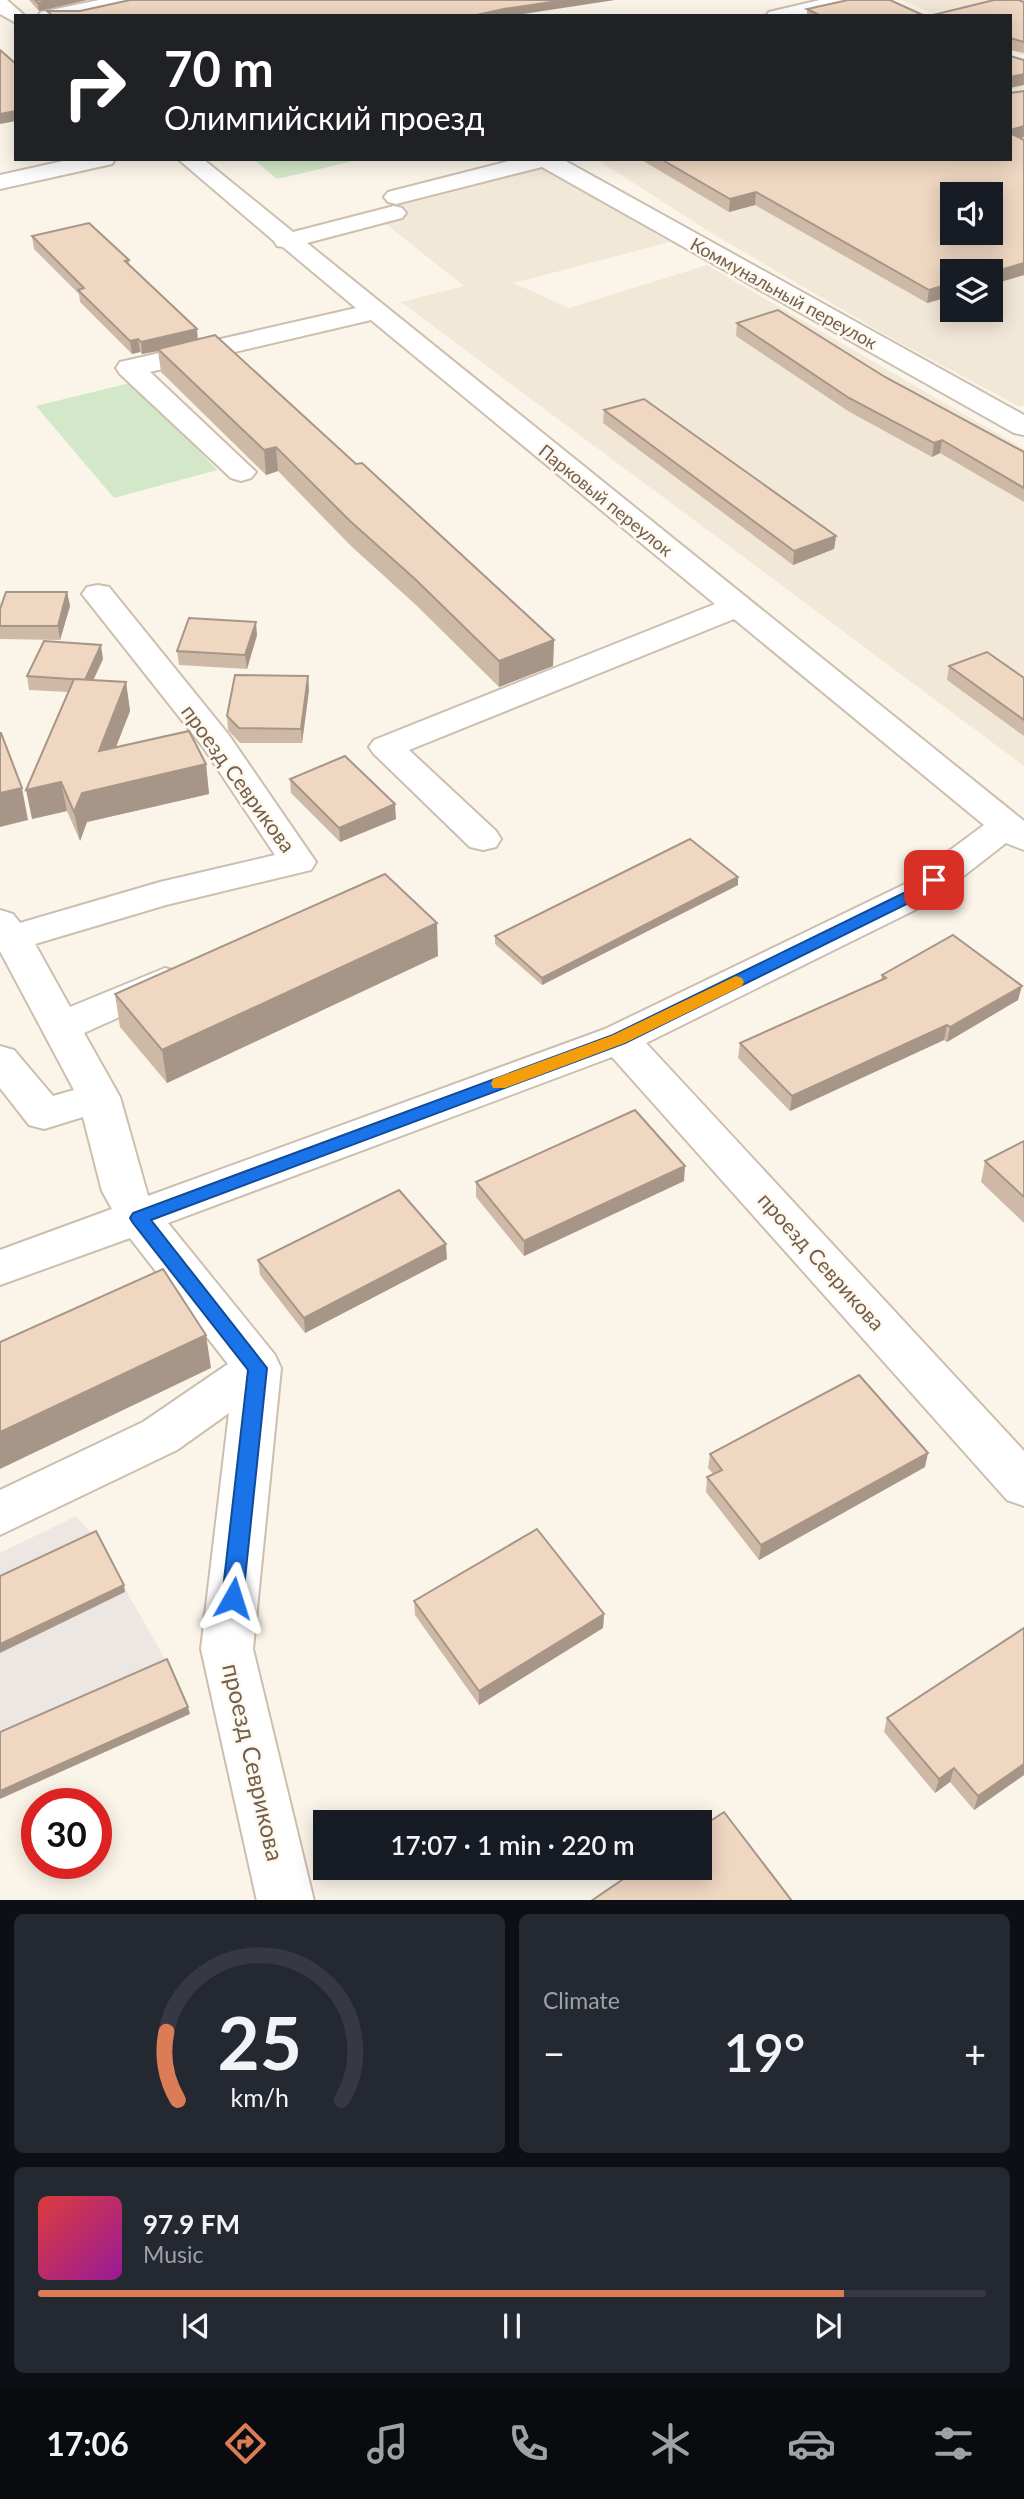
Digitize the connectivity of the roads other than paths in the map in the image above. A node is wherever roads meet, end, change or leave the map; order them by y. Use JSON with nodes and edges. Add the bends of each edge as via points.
{"nodes":[{"id":1,"x":129,"y":0,"type":"edge"},
{"id":2,"x":847,"y":0,"type":"edge"},
{"id":3,"x":0,"y":4,"type":"edge"},
{"id":4,"x":58,"y":14,"type":"edge"},
{"id":5,"x":785,"y":14,"type":"edge"},
{"id":6,"x":14,"y":18,"type":"edge"},
{"id":7,"x":95,"y":161,"type":"edge"},
{"id":8,"x":191,"y":161,"type":"edge"},
{"id":9,"x":538,"y":161,"type":"edge"},
{"id":10,"x":549,"y":161,"type":"edge"},
{"id":11,"x":0,"y":182,"type":"edge"},
{"id":12,"x":286,"y":241,"type":"junction"},
{"id":13,"x":374,"y":312,"type":"junction"},
{"id":14,"x":1024,"y":427,"type":"edge"},
{"id":15,"x":241,"y":472,"type":"dead end"},
{"id":16,"x":98,"y":594,"type":"dead end"},
{"id":17,"x":737,"y":606,"type":"junction"},
{"id":18,"x":1015,"y":832,"type":"edge"},
{"id":19,"x":483,"y":839,"type":"dead end"},
{"id":20,"x":6,"y":931,"type":"edge"},
{"id":21,"x":200,"y":965,"type":"edge"},
{"id":22,"x":61,"y":1027,"type":"junction"},
{"id":23,"x":619,"y":1039,"type":"junction"},
{"id":24,"x":0,"y":1059,"type":"edge"},
{"id":25,"x":99,"y":1097,"type":"junction"},
{"id":26,"x":139,"y":1218,"type":"junction"},
{"id":27,"x":0,"y":1268,"type":"edge"},
{"id":28,"x":258,"y":1368,"type":"junction"},
{"id":29,"x":1024,"y":1485,"type":"edge"},
{"id":30,"x":0,"y":1514,"type":"edge"},
{"id":31,"x":286,"y":1900,"type":"edge"}],
"edges":[{"from":1,"to":4,"type":"street"},
{"from":2,"to":5,"type":"street"},
{"from":3,"to":6,"type":"street"},
{"from":7,"to":11,"type":"street"},
{"from":8,"to":12,"type":"street","name":"Парковый переулок"},
{"from":9,"to":12,"type":"street"},
{"from":10,"to":14,"type":"street","name":"Коммунальный переулок"},
{"from":12,"to":13,"type":"street","name":"Парковый переулок"},
{"from":13,"to":15,"type":"street","via":[[130,368]]},
{"from":13,"to":17,"type":"street","name":"Парковый переулок"},
{"from":16,"to":20,"type":"street","name":"проезд Севрикова","via":[[216,741],[298,862]]},
{"from":17,"to":18,"type":"street","name":"Парковый переулок"},
{"from":17,"to":19,"type":"street","via":[[386,747]]},
{"from":18,"to":23,"type":"street","via":[[916,894]]},
{"from":20,"to":22,"type":"street","name":"проезд Севрикова"},
{"from":21,"to":22,"type":"street"},
{"from":22,"to":25,"type":"street","name":"проезд Севрикова"},
{"from":23,"to":26,"type":"street"},
{"from":23,"to":29,"type":"street","name":"проезд Севрикова"},
{"from":24,"to":25,"type":"street","via":[[44,1114]]},
{"from":25,"to":26,"type":"street","name":"проезд Севрикова","via":[[124,1191]]},
{"from":26,"to":27,"type":"street"},
{"from":26,"to":28,"type":"street","name":"проезд Севрикова"},
{"from":28,"to":30,"type":"street","via":[[160,1436]]},
{"from":28,"to":31,"type":"street","name":"проезд Севрикова","via":[[227,1649]]}]}
